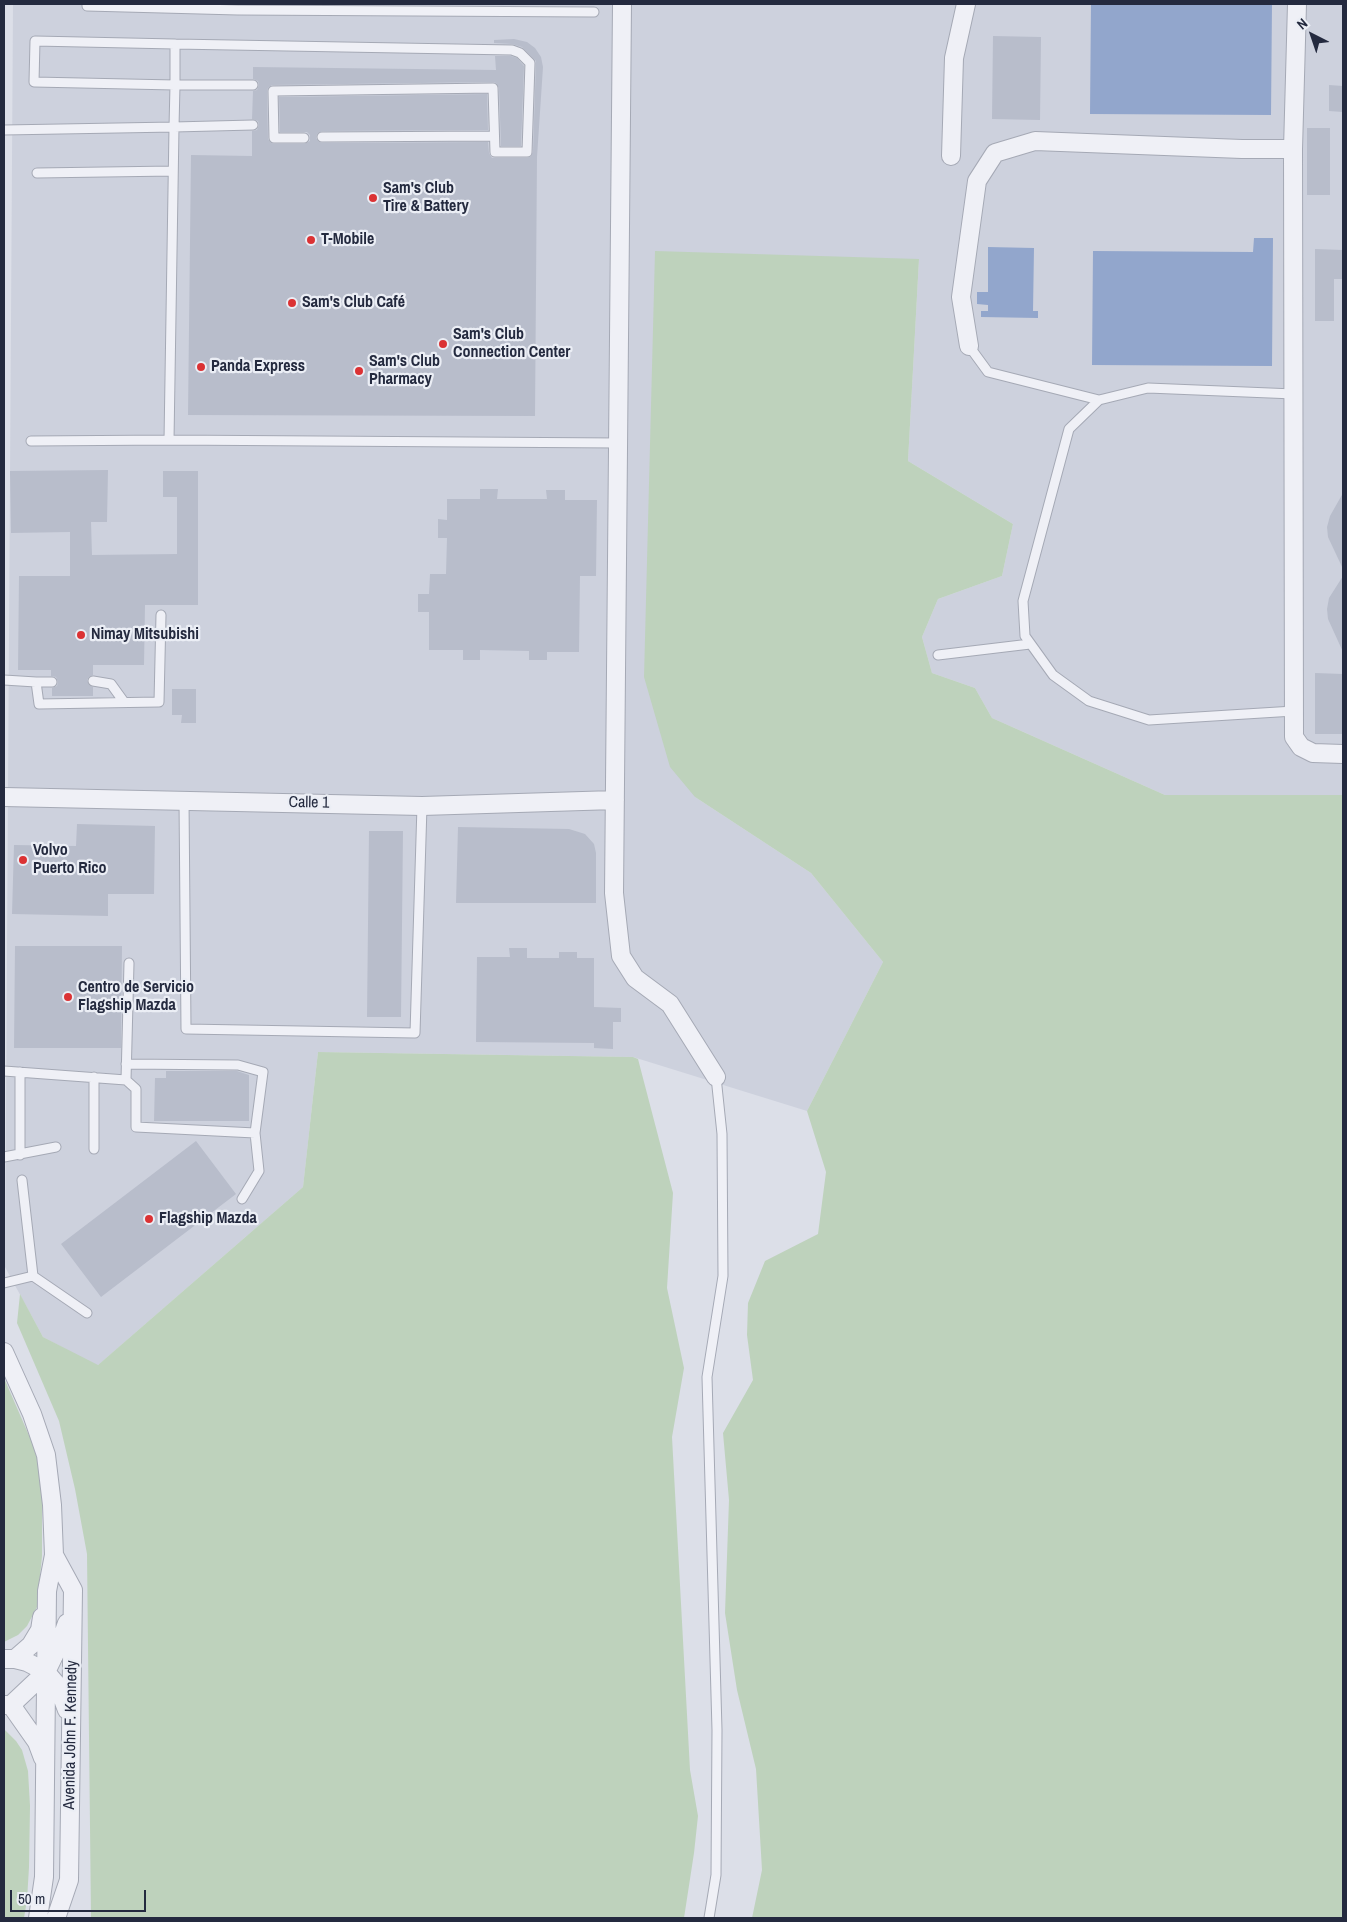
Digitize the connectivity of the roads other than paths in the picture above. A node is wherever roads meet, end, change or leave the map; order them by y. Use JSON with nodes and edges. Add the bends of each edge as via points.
{"nodes":[{"id":1,"x":87,"y":4,"type":"edge"},
{"id":2,"x":622,"y":4,"type":"edge"},
{"id":3,"x":966,"y":4,"type":"edge"},
{"id":4,"x":1297,"y":4,"type":"edge"},
{"id":5,"x":238,"y":7,"type":"edge"},
{"id":6,"x":594,"y":12,"type":"dead end"},
{"id":7,"x":176,"y":44,"type":"junction"},
{"id":8,"x":175,"y":85,"type":"junction"},
{"id":9,"x":253,"y":85,"type":"dead end"},
{"id":10,"x":252,"y":125,"type":"dead end"},
{"id":11,"x":174,"y":127,"type":"junction"},
{"id":12,"x":4,"y":130,"type":"edge"},
{"id":13,"x":494,"y":136,"type":"junction"},
{"id":14,"x":304,"y":138,"type":"dead end"},
{"id":15,"x":322,"y":138,"type":"dead end"},
{"id":16,"x":1293,"y":149,"type":"junction"},
{"id":17,"x":952,"y":156,"type":"dead end"},
{"id":18,"x":173,"y":172,"type":"junction"},
{"id":19,"x":37,"y":173,"type":"dead end"},
{"id":20,"x":969,"y":346,"type":"joint"},
{"id":21,"x":1294,"y":394,"type":"junction"},
{"id":22,"x":1099,"y":400,"type":"junction"},
{"id":23,"x":169,"y":440,"type":"junction"},
{"id":24,"x":31,"y":441,"type":"dead end"},
{"id":25,"x":618,"y":443,"type":"junction"},
{"id":26,"x":161,"y":615,"type":"dead end"},
{"id":27,"x":1030,"y":644,"type":"junction"},
{"id":28,"x":938,"y":655,"type":"dead end"},
{"id":29,"x":4,"y":680,"type":"edge"},
{"id":30,"x":93,"y":681,"type":"dead end"},
{"id":31,"x":36,"y":682,"type":"junction"},
{"id":32,"x":52,"y":682,"type":"dead end"},
{"id":33,"x":124,"y":702,"type":"junction"},
{"id":34,"x":1294,"y":711,"type":"junction"},
{"id":35,"x":1343,"y":754,"type":"edge"},
{"id":36,"x":4,"y":797,"type":"edge"},
{"id":37,"x":184,"y":800,"type":"junction"},
{"id":38,"x":615,"y":800,"type":"junction"},
{"id":39,"x":422,"y":806,"type":"junction"},
{"id":40,"x":129,"y":963,"type":"dead end"},
{"id":41,"x":126,"y":1064,"type":"junction"},
{"id":42,"x":4,"y":1071,"type":"edge"},
{"id":43,"x":20,"y":1072,"type":"junction"},
{"id":44,"x":94,"y":1077,"type":"junction"},
{"id":45,"x":716,"y":1077,"type":"joint"},
{"id":46,"x":126,"y":1080,"type":"junction"},
{"id":47,"x":255,"y":1133,"type":"junction"},
{"id":48,"x":56,"y":1147,"type":"dead end"},
{"id":49,"x":94,"y":1149,"type":"dead end"},
{"id":50,"x":20,"y":1155,"type":"junction"},
{"id":51,"x":4,"y":1157,"type":"edge"},
{"id":52,"x":22,"y":1180,"type":"dead end"},
{"id":53,"x":242,"y":1199,"type":"dead end"},
{"id":54,"x":33,"y":1276,"type":"junction"},
{"id":55,"x":4,"y":1283,"type":"edge"},
{"id":56,"x":87,"y":1313,"type":"dead end"},
{"id":57,"x":4,"y":1352,"type":"edge"},
{"id":58,"x":54,"y":1555,"type":"junction"},
{"id":59,"x":47,"y":1591,"type":"junction"},
{"id":60,"x":72,"y":1606,"type":"junction"},
{"id":61,"x":9,"y":1659,"type":"edge"},
{"id":62,"x":46,"y":1672,"type":"junction"},
{"id":63,"x":8,"y":1705,"type":"edge"},
{"id":64,"x":71,"y":1720,"type":"junction"},
{"id":65,"x":45,"y":1764,"type":"junction"},
{"id":66,"x":38,"y":1918,"type":"edge"},
{"id":67,"x":56,"y":1918,"type":"edge"},
{"id":68,"x":709,"y":1918,"type":"edge"}],
"edges":[{"from":1,"to":5,"type":"lane"},
{"from":2,"to":25,"type":"street"},
{"from":3,"to":17,"type":"street","via":[[954,58]]},
{"from":4,"to":16,"type":"street"},
{"from":5,"to":6,"type":"lane"},
{"from":7,"to":8,"type":"lane"},
{"from":7,"to":8,"type":"lane","via":[[35,40],[34,82]]},
{"from":7,"to":13,"type":"lane","via":[[512,50],[530,63],[527,152],[495,152]]},
{"from":8,"to":9,"type":"lane"},
{"from":8,"to":11,"type":"lane"},
{"from":10,"to":11,"type":"lane"},
{"from":11,"to":12,"type":"lane"},
{"from":11,"to":18,"type":"lane"},
{"from":13,"to":14,"type":"lane","via":[[493,88],[273,90],[274,138]]},
{"from":13,"to":15,"type":"lane"},
{"from":16,"to":20,"type":"street","via":[[1242,150],[1035,141],[995,153],[977,181],[962,297]]},
{"from":16,"to":21,"type":"street"},
{"from":18,"to":19,"type":"lane"},
{"from":18,"to":23,"type":"lane"},
{"from":20,"to":22,"type":"lane","via":[[988,372]]},
{"from":21,"to":22,"type":"lane","via":[[1148,388]]},
{"from":21,"to":34,"type":"street"},
{"from":22,"to":27,"type":"lane","via":[[1069,429],[1023,601],[1025,636]]},
{"from":23,"to":24,"type":"lane"},
{"from":23,"to":25,"type":"lane"},
{"from":25,"to":38,"type":"street"},
{"from":26,"to":33,"type":"lane","via":[[159,702]]},
{"from":27,"to":28,"type":"lane"},
{"from":27,"to":34,"type":"lane","via":[[1053,676],[1089,701],[1150,720]]},
{"from":29,"to":31,"type":"lane"},
{"from":30,"to":33,"type":"lane","via":[[111,684]]},
{"from":31,"to":32,"type":"lane"},
{"from":31,"to":33,"type":"lane","via":[[39,704]]},
{"from":34,"to":35,"type":"street","via":[[1294,737],[1301,747],[1313,753]]},
{"from":36,"to":37,"type":"street","name":"Calle 1"},
{"from":37,"to":39,"type":"street","name":"Calle 1"},
{"from":37,"to":39,"type":"lane","via":[[186,1029],[415,1033]]},
{"from":38,"to":39,"type":"street","name":"Calle 1"},
{"from":38,"to":45,"type":"street","via":[[614,894],[621,956],[635,978],[670,1004]]},
{"from":40,"to":41,"type":"lane"},
{"from":41,"to":46,"type":"lane"},
{"from":41,"to":47,"type":"lane","via":[[238,1065],[263,1072]]},
{"from":42,"to":43,"type":"lane"},
{"from":43,"to":44,"type":"lane"},
{"from":43,"to":50,"type":"lane"},
{"from":44,"to":46,"type":"lane"},
{"from":44,"to":49,"type":"lane"},
{"from":45,"to":68,"type":"lane","via":[[722,1134],[723,1276],[707,1377],[717,1730],[716,1874]]},
{"from":46,"to":47,"type":"lane","via":[[136,1089],[136,1127]]},
{"from":47,"to":53,"type":"lane","via":[[259,1171]]},
{"from":48,"to":50,"type":"lane"},
{"from":50,"to":51,"type":"lane"},
{"from":52,"to":54,"type":"lane"},
{"from":54,"to":55,"type":"lane"},
{"from":54,"to":56,"type":"lane"},
{"from":57,"to":58,"type":"street","name":"Avenida John F. Kennedy","via":[[32,1414],[46,1455]]},
{"from":58,"to":59,"type":"street","name":"Avenida John F. Kennedy"},
{"from":58,"to":60,"type":"street","name":"Avenida John F. Kennedy","via":[[72,1590]]},
{"from":59,"to":61,"type":"street","via":[[40,1630],[31,1646]]},
{"from":59,"to":62,"type":"street","name":"Avenida John F. Kennedy"},
{"from":60,"to":62,"type":"street"},
{"from":60,"to":64,"type":"street","name":"Avenida John F. Kennedy"},
{"from":61,"to":62,"type":"street","via":[[27,1662]]},
{"from":62,"to":63,"type":"street"},
{"from":62,"to":64,"type":"street","via":[[58,1686]]},
{"from":62,"to":65,"type":"street","name":"Avenida John F. Kennedy"},
{"from":63,"to":65,"type":"street","via":[[37,1742]]},
{"from":64,"to":67,"type":"street","name":"Avenida John F. Kennedy","via":[[69,1880]]},
{"from":65,"to":66,"type":"street","name":"Avenida John F. Kennedy","via":[[44,1877]]}]}
